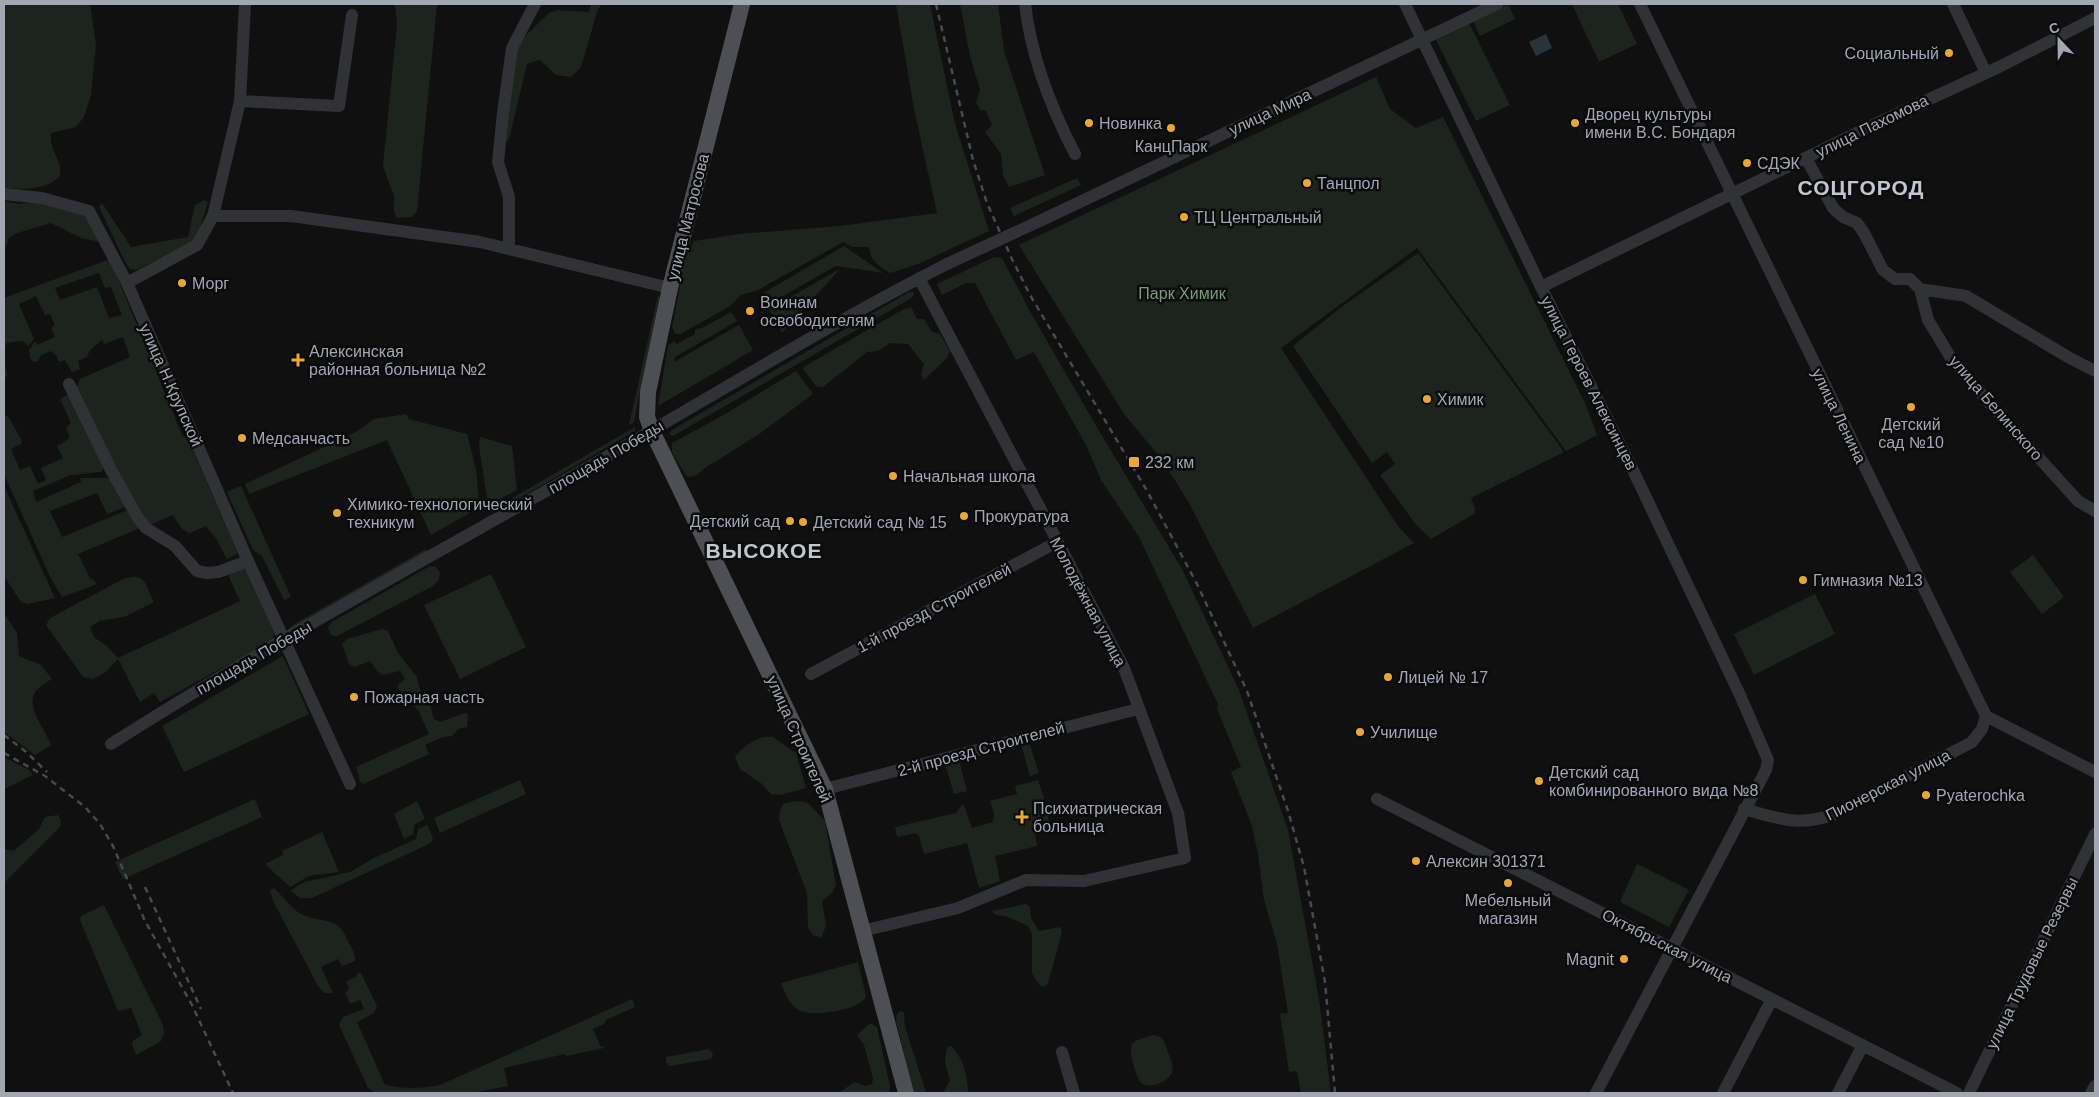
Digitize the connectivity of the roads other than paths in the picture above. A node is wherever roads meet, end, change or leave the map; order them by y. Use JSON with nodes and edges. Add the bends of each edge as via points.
{"nodes":[{"id":1,"x":245,"y":4,"type":"edge"},
{"id":2,"x":535,"y":4,"type":"edge"},
{"id":3,"x":742,"y":4,"type":"edge"},
{"id":4,"x":1025,"y":4,"type":"edge"},
{"id":5,"x":1404,"y":4,"type":"edge"},
{"id":6,"x":1497,"y":4,"type":"edge"},
{"id":7,"x":1640,"y":4,"type":"edge"},
{"id":8,"x":1953,"y":4,"type":"edge"},
{"id":9,"x":352,"y":15,"type":"dead end"},
{"id":10,"x":2095,"y":18,"type":"edge"},
{"id":11,"x":1422,"y":40,"type":"junction"},
{"id":12,"x":1986,"y":72,"type":"junction"},
{"id":13,"x":240,"y":101,"type":"junction"},
{"id":14,"x":1075,"y":154,"type":"dead end"},
{"id":15,"x":1806,"y":158,"type":"junction"},
{"id":16,"x":4,"y":194,"type":"edge"},
{"id":17,"x":1732,"y":194,"type":"junction"},
{"id":18,"x":213,"y":216,"type":"junction"},
{"id":19,"x":508,"y":249,"type":"junction"},
{"id":20,"x":947,"y":264,"type":"joint"},
{"id":21,"x":919,"y":278,"type":"junction"},
{"id":22,"x":127,"y":283,"type":"junction"},
{"id":23,"x":1541,"y":287,"type":"junction"},
{"id":24,"x":670,"y":288,"type":"junction"},
{"id":25,"x":1920,"y":289,"type":"junction"},
{"id":26,"x":2095,"y":371,"type":"edge"},
{"id":27,"x":69,"y":384,"type":"dead end"},
{"id":28,"x":652,"y":431,"type":"junction"},
{"id":29,"x":2095,"y":511,"type":"edge"},
{"id":30,"x":1057,"y":542,"type":"junction"},
{"id":31,"x":248,"y":561,"type":"junction"},
{"id":32,"x":284,"y":641,"type":"junction"},
{"id":33,"x":811,"y":674,"type":"dead end"},
{"id":34,"x":1138,"y":709,"type":"junction"},
{"id":35,"x":1986,"y":716,"type":"junction"},
{"id":36,"x":111,"y":744,"type":"dead end"},
{"id":37,"x":2095,"y":772,"type":"edge"},
{"id":38,"x":350,"y":784,"type":"dead end"},
{"id":39,"x":825,"y":789,"type":"junction"},
{"id":40,"x":1377,"y":799,"type":"dead end"},
{"id":41,"x":1744,"y":809,"type":"junction"},
{"id":42,"x":2095,"y":834,"type":"edge"},
{"id":43,"x":862,"y":931,"type":"junction"},
{"id":44,"x":1672,"y":948,"type":"junction"},
{"id":45,"x":1772,"y":999,"type":"junction"},
{"id":46,"x":1863,"y":1045,"type":"junction"},
{"id":47,"x":1062,"y":1052,"type":"dead end"},
{"id":48,"x":2095,"y":1086,"type":"edge"},
{"id":49,"x":906,"y":1093,"type":"edge"},
{"id":50,"x":1074,"y":1093,"type":"edge"},
{"id":51,"x":1596,"y":1093,"type":"edge"},
{"id":52,"x":1723,"y":1093,"type":"edge"},
{"id":53,"x":1838,"y":1093,"type":"edge"},
{"id":54,"x":1957,"y":1093,"type":"edge"},
{"id":55,"x":1969,"y":1093,"type":"edge"},
{"id":56,"x":2091,"y":1093,"type":"edge"}],
"edges":[{"from":1,"to":13,"type":"street"},
{"from":2,"to":19,"type":"street","via":[[512,48],[503,113],[498,162],[509,197]]},
{"from":3,"to":24,"type":"main road","name":"улица Матросова"},
{"from":4,"to":14,"type":"street","via":[[1028,33],[1054,108]]},
{"from":5,"to":11,"type":"street","name":"улица Героев Алексинцев"},
{"from":6,"to":11,"type":"street","name":"улица Мира"},
{"from":7,"to":17,"type":"street","name":"улица Ленина"},
{"from":8,"to":12,"type":"street"},
{"from":9,"to":13,"type":"street","via":[[339,106]]},
{"from":10,"to":12,"type":"street","name":"улица Пахомова"},
{"from":11,"to":20,"type":"street","name":"улица Мира","bridge":true},
{"from":11,"to":23,"type":"street","name":"улица Героев Алексинцев"},
{"from":12,"to":15,"type":"street","name":"улица Пахомова"},
{"from":13,"to":18,"type":"street"},
{"from":15,"to":17,"type":"street","name":"улица Пахомова"},
{"from":15,"to":25,"type":"street","via":[[1833,208],[1843,218],[1857,224],[1884,270],[1895,280],[1910,279]]},
{"from":16,"to":22,"type":"street","name":"улица Н.Крупской","via":[[42,198],[89,211]]},
{"from":17,"to":23,"type":"street","name":"улица Пахомова"},
{"from":17,"to":35,"type":"street","name":"улица Ленина"},
{"from":18,"to":19,"type":"street","via":[[291,216],[480,242]]},
{"from":18,"to":22,"type":"street","via":[[197,244]]},
{"from":19,"to":24,"type":"street"},
{"from":20,"to":21,"type":"street","name":"площадь Победы"},
{"from":21,"to":28,"type":"street","name":"площадь Победы"},
{"from":21,"to":30,"type":"street","name":"Молодёжная улица"},
{"from":22,"to":31,"type":"street","name":"улица Н.Крупской"},
{"from":23,"to":41,"type":"street","name":"улица Героев Алексинцев","via":[[1632,468],[1766,750],[1768,765]]},
{"from":24,"to":28,"type":"main road","name":"улица Матросова","via":[[648,392],[647,417]]},
{"from":25,"to":26,"type":"street","via":[[1966,296]]},
{"from":25,"to":29,"type":"street","name":"улица Белинского","via":[[1928,320],[1955,362],[2078,501]]},
{"from":27,"to":31,"type":"street","via":[[111,470],[146,528],[175,546],[196,571],[218,572]]},
{"from":28,"to":32,"type":"street","name":"площадь Победы"},
{"from":28,"to":39,"type":"main road","name":"улица Строителей"},
{"from":30,"to":33,"type":"street","name":"1-й проезд Строителей"},
{"from":30,"to":34,"type":"street","name":"Молодёжная улица","via":[[1124,668]]},
{"from":31,"to":32,"type":"street","name":"улица Н.Крупской"},
{"from":32,"to":36,"type":"street","name":"площадь Победы"},
{"from":32,"to":38,"type":"street","name":"улица Н.Крупской"},
{"from":34,"to":39,"type":"street","name":"2-й проезд Строителей"},
{"from":34,"to":43,"type":"street","name":"Молодёжная улица","via":[[1178,813],[1186,858],[1084,881],[1026,880],[958,908]]},
{"from":35,"to":37,"type":"street"},
{"from":35,"to":41,"type":"street","name":"Пионерская улица","via":[[1982,729],[1972,742],[1835,814],[1812,821],[1791,822]]},
{"from":39,"to":43,"type":"main road","name":"улица Строителей"},
{"from":40,"to":44,"type":"street","name":"Октябрьская улица"},
{"from":41,"to":44,"type":"street"},
{"from":42,"to":55,"type":"street","name":"улица Трудовые Резервы"},
{"from":43,"to":49,"type":"main road","name":"улица Строителей"},
{"from":44,"to":45,"type":"street","name":"Октябрьская улица"},
{"from":44,"to":51,"type":"street"},
{"from":45,"to":46,"type":"street","name":"Октябрьская улица"},
{"from":45,"to":52,"type":"street"},
{"from":46,"to":53,"type":"street"},
{"from":46,"to":54,"type":"street","name":"Октябрьская улица"},
{"from":47,"to":50,"type":"street"},
{"from":48,"to":56,"type":"street"}]}
